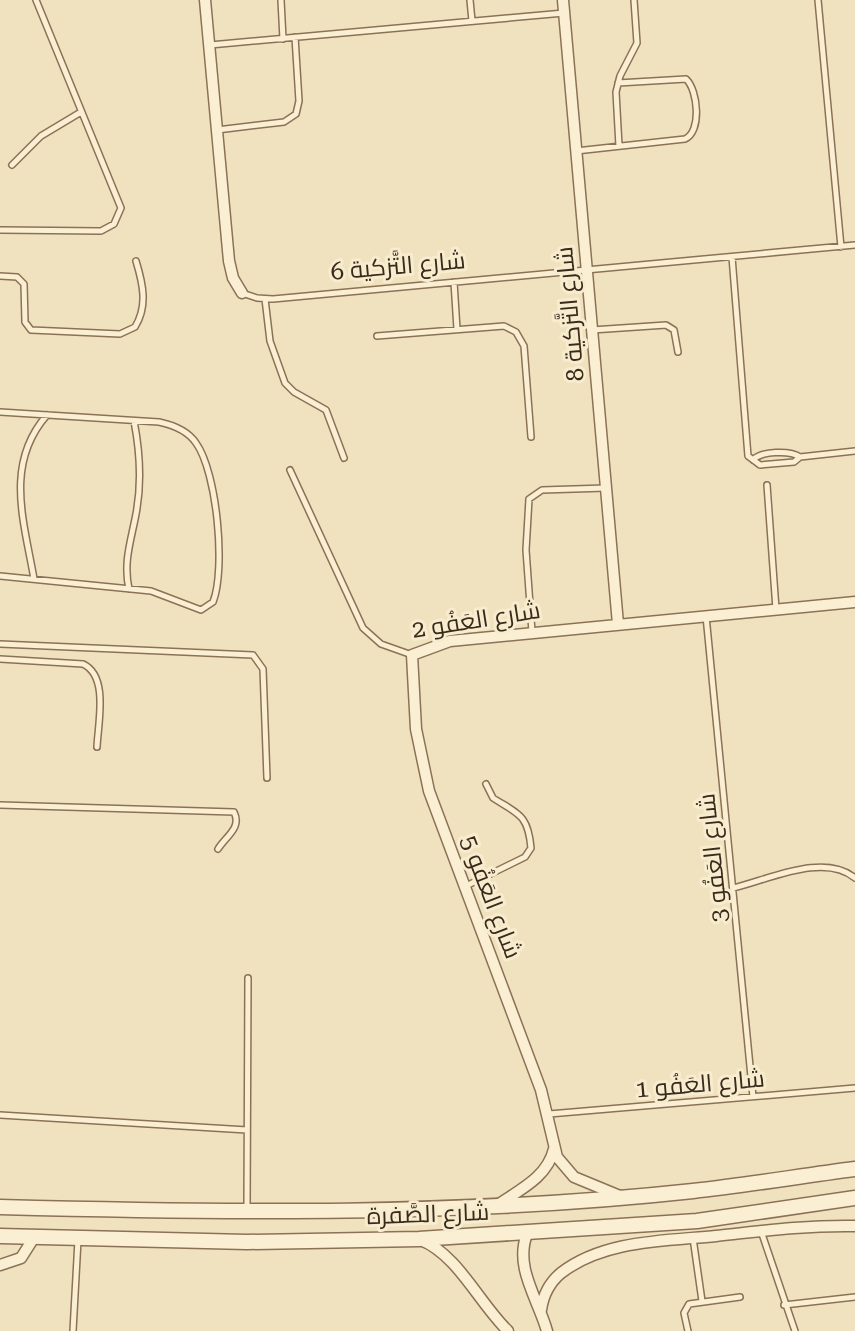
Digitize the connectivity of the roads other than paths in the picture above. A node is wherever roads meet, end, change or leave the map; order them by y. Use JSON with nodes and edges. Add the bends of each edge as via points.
{"nodes":[{"id":1,"x":36,"y":0,"type":"edge"},
{"id":2,"x":205,"y":0,"type":"edge"},
{"id":3,"x":281,"y":0,"type":"edge"},
{"id":4,"x":470,"y":0,"type":"edge"},
{"id":5,"x":563,"y":0,"type":"edge"},
{"id":6,"x":634,"y":0,"type":"edge"},
{"id":7,"x":818,"y":0,"type":"edge"},
{"id":8,"x":564,"y":13,"type":"junction"},
{"id":9,"x":472,"y":21,"type":"junction"},
{"id":10,"x":295,"y":37,"type":"junction"},
{"id":11,"x":282,"y":38,"type":"junction"},
{"id":12,"x":209,"y":45,"type":"junction"},
{"id":13,"x":618,"y":83,"type":"junction"},
{"id":14,"x":81,"y":112,"type":"junction"},
{"id":15,"x":217,"y":130,"type":"junction"},
{"id":16,"x":619,"y":146,"type":"junction"},
{"id":17,"x":576,"y":151,"type":"junction"},
{"id":18,"x":12,"y":165,"type":"dead end"},
{"id":19,"x":0,"y":230,"type":"edge"},
{"id":20,"x":855,"y":246,"type":"edge"},
{"id":21,"x":841,"y":247,"type":"junction"},
{"id":22,"x":732,"y":257,"type":"junction"},
{"id":23,"x":136,"y":261,"type":"dead end"},
{"id":24,"x":587,"y":270,"type":"junction"},
{"id":25,"x":0,"y":276,"type":"edge"},
{"id":26,"x":454,"y":282,"type":"junction"},
{"id":27,"x":242,"y":293,"type":"joint"},
{"id":28,"x":265,"y":299,"type":"junction"},
{"id":29,"x":457,"y":329,"type":"junction"},
{"id":30,"x":592,"y":330,"type":"junction"},
{"id":31,"x":377,"y":335,"type":"dead end"},
{"id":32,"x":678,"y":352,"type":"dead end"},
{"id":33,"x":0,"y":412,"type":"edge"},
{"id":34,"x":47,"y":415,"type":"junction"},
{"id":35,"x":134,"y":421,"type":"junction"},
{"id":36,"x":531,"y":437,"type":"dead end"},
{"id":37,"x":855,"y":451,"type":"edge"},
{"id":38,"x":344,"y":458,"type":"dead end"},
{"id":39,"x":290,"y":470,"type":"dead end"},
{"id":40,"x":767,"y":485,"type":"dead end"},
{"id":41,"x":606,"y":488,"type":"junction"},
{"id":42,"x":0,"y":576,"type":"edge"},
{"id":43,"x":34,"y":579,"type":"junction"},
{"id":44,"x":129,"y":589,"type":"junction"},
{"id":45,"x":855,"y":602,"type":"edge"},
{"id":46,"x":776,"y":609,"type":"junction"},
{"id":47,"x":706,"y":616,"type":"junction"},
{"id":48,"x":618,"y":624,"type":"junction"},
{"id":49,"x":532,"y":632,"type":"junction"},
{"id":50,"x":0,"y":644,"type":"edge"},
{"id":51,"x":412,"y":655,"type":"junction"},
{"id":52,"x":0,"y":659,"type":"edge"},
{"id":53,"x":97,"y":747,"type":"dead end"},
{"id":54,"x":267,"y":778,"type":"dead end"},
{"id":55,"x":486,"y":784,"type":"dead end"},
{"id":56,"x":0,"y":805,"type":"edge"},
{"id":57,"x":218,"y":849,"type":"dead end"},
{"id":58,"x":855,"y":878,"type":"edge"},
{"id":59,"x":464,"y":887,"type":"junction"},
{"id":60,"x":733,"y":888,"type":"junction"},
{"id":61,"x":248,"y":978,"type":"dead end"},
{"id":62,"x":855,"y":1088,"type":"edge"},
{"id":63,"x":753,"y":1097,"type":"junction"},
{"id":64,"x":549,"y":1114,"type":"junction"},
{"id":65,"x":0,"y":1115,"type":"edge"},
{"id":66,"x":247,"y":1130,"type":"junction"},
{"id":67,"x":554,"y":1149,"type":"junction"},
{"id":68,"x":855,"y":1168,"type":"edge"},
{"id":69,"x":623,"y":1197,"type":"junction"},
{"id":70,"x":855,"y":1198,"type":"edge"},
{"id":71,"x":496,"y":1206,"type":"junction"},
{"id":72,"x":0,"y":1207,"type":"edge"},
{"id":73,"x":247,"y":1212,"type":"junction"},
{"id":74,"x":855,"y":1226,"type":"edge"},
{"id":75,"x":761,"y":1231,"type":"junction"},
{"id":76,"x":527,"y":1234,"type":"junction"},
{"id":77,"x":0,"y":1236,"type":"edge"},
{"id":78,"x":35,"y":1236,"type":"junction"},
{"id":79,"x":78,"y":1237,"type":"junction"},
{"id":80,"x":693,"y":1238,"type":"junction"},
{"id":81,"x":419,"y":1239,"type":"junction"},
{"id":82,"x":0,"y":1265,"type":"edge"},
{"id":83,"x":740,"y":1297,"type":"dead end"},
{"id":84,"x":855,"y":1297,"type":"edge"},
{"id":85,"x":702,"y":1301,"type":"junction"},
{"id":86,"x":784,"y":1305,"type":"junction"},
{"id":87,"x":541,"y":1310,"type":"junction"},
{"id":88,"x":73,"y":1331,"type":"edge"},
{"id":89,"x":508,"y":1331,"type":"edge"},
{"id":90,"x":547,"y":1331,"type":"edge"},
{"id":91,"x":688,"y":1331,"type":"edge"},
{"id":92,"x":795,"y":1331,"type":"edge"}],
"edges":[{"from":1,"to":14,"type":"lane"},
{"from":2,"to":12,"type":"street","name":"شارع التَّزكية 6"},
{"from":3,"to":11,"type":"lane"},
{"from":4,"to":9,"type":"lane"},
{"from":5,"to":8,"type":"street","name":"شارع التَّزكية 8"},
{"from":6,"to":13,"type":"lane","via":[[637,43]]},
{"from":7,"to":21,"type":"lane"},
{"from":8,"to":9,"type":"lane"},
{"from":8,"to":17,"type":"street","name":"شارع التَّزكية 8"},
{"from":9,"to":10,"type":"lane"},
{"from":10,"to":11,"type":"lane"},
{"from":10,"to":15,"type":"lane","via":[[296,114],[284,122]]},
{"from":11,"to":12,"type":"lane"},
{"from":12,"to":15,"type":"street","name":"شارع التَّزكية 6"},
{"from":13,"to":16,"type":"lane"},
{"from":13,"to":16,"type":"lane","via":[[686,79],[692,89],[696,127],[685,139]]},
{"from":14,"to":18,"type":"lane","via":[[41,136]]},
{"from":14,"to":19,"type":"lane","via":[[119,197],[118,219],[101,231]]},
{"from":15,"to":27,"type":"street","name":"شارع التَّزكية 6","via":[[230,270]]},
{"from":16,"to":17,"type":"lane"},
{"from":17,"to":24,"type":"street","name":"شارع التَّزكية 8"},
{"from":20,"to":21,"type":"lane","name":"شارع التَّزكية 6"},
{"from":21,"to":22,"type":"lane","name":"شارع التَّزكية 6"},
{"from":22,"to":24,"type":"lane","name":"شارع التَّزكية 6"},
{"from":22,"to":37,"type":"lane","via":[[746,450],[753,460],[761,455],[794,453],[800,457]]},
{"from":23,"to":25,"type":"lane","via":[[143,309],[135,327],[120,334],[30,330],[25,322],[24,284],[18,277]]},
{"from":24,"to":26,"type":"lane","name":"شارع التَّزكية 6"},
{"from":24,"to":30,"type":"street","name":"شارع التَّزكية 8"},
{"from":26,"to":28,"type":"lane","name":"شارع التَّزكية 6"},
{"from":26,"to":29,"type":"lane"},
{"from":27,"to":28,"type":"lane","name":"شارع التَّزكية 6"},
{"from":28,"to":38,"type":"lane","via":[[270,341],[285,383],[326,410]]},
{"from":29,"to":31,"type":"lane"},
{"from":29,"to":36,"type":"lane","via":[[504,326],[520,336]]},
{"from":30,"to":32,"type":"lane","via":[[666,325],[674,330]]},
{"from":30,"to":41,"type":"street","name":"شارع التَّزكية 8"},
{"from":33,"to":34,"type":"lane"},
{"from":34,"to":35,"type":"lane"},
{"from":34,"to":43,"type":"lane","via":[[26,447],[19,478]]},
{"from":35,"to":44,"type":"lane","via":[[140,475],[127,552]]},
{"from":35,"to":44,"type":"lane","via":[[167,424],[198,444],[214,504],[220,569],[217,592],[205,610],[163,594]]},
{"from":39,"to":51,"type":"lane","name":"شارع العَفُو 2","via":[[363,628],[381,644]]},
{"from":40,"to":46,"type":"lane"},
{"from":41,"to":48,"type":"street","name":"شارع التَّزكية 8"},
{"from":41,"to":49,"type":"lane","via":[[542,490],[529,499],[526,550]]},
{"from":42,"to":43,"type":"lane"},
{"from":43,"to":44,"type":"lane"},
{"from":45,"to":46,"type":"street","name":"شارع العَفُو 2"},
{"from":46,"to":47,"type":"street","name":"شارع العَفُو 2"},
{"from":47,"to":48,"type":"street","name":"شارع العَفُو 2"},
{"from":47,"to":60,"type":"lane","name":"شارع العَفُو 3"},
{"from":48,"to":49,"type":"street","name":"شارع العَفُو 2"},
{"from":49,"to":51,"type":"street","name":"شارع العَفُو 2","via":[[450,641]]},
{"from":50,"to":54,"type":"lane","via":[[253,655],[263,669]]},
{"from":51,"to":59,"type":"street","name":"شارع العَفُو 5","via":[[420,754]]},
{"from":52,"to":53,"type":"lane","via":[[83,664],[93,670],[99,682]]},
{"from":55,"to":59,"type":"lane","via":[[492,798],[523,817],[531,848],[525,857]]},
{"from":56,"to":57,"type":"lane","via":[[234,812],[233,832]]},
{"from":58,"to":60,"type":"lane","via":[[840,869],[823,867]]},
{"from":59,"to":64,"type":"street","name":"شارع العَفُو 5"},
{"from":60,"to":63,"type":"lane","name":"شارع العَفُو 3"},
{"from":61,"to":66,"type":"lane"},
{"from":62,"to":63,"type":"lane","name":"شارع العَفُو 1"},
{"from":63,"to":64,"type":"lane","name":"شارع العَفُو 1"},
{"from":64,"to":67,"type":"street","name":"شارع العَفُو 5"},
{"from":65,"to":66,"type":"lane"},
{"from":66,"to":73,"type":"lane"},
{"from":67,"to":69,"type":"street","name":"شارع العَفُو 5","via":[[574,1177]]},
{"from":67,"to":71,"type":"street","via":[[539,1177]]},
{"from":68,"to":69,"type":"street","name":"شارع الصَّفرة"},
{"from":69,"to":71,"type":"street","name":"شارع الصَّفرة"},
{"from":70,"to":76,"type":"street","name":"شارع الصَّفرة","via":[[697,1221]]},
{"from":71,"to":73,"type":"street","name":"شارع الصَّفرة"},
{"from":72,"to":73,"type":"street","name":"شارع الصَّفرة"},
{"from":74,"to":75,"type":"street"},
{"from":75,"to":80,"type":"street"},
{"from":75,"to":86,"type":"lane"},
{"from":76,"to":81,"type":"street","name":"شارع الصَّفرة"},
{"from":76,"to":87,"type":"street","via":[[523,1264]]},
{"from":77,"to":78,"type":"street","name":"شارع الصَّفرة"},
{"from":78,"to":79,"type":"street","name":"شارع الصَّفرة"},
{"from":78,"to":82,"type":"street","via":[[21,1258]]},
{"from":79,"to":81,"type":"street","name":"شارع الصَّفرة","via":[[247,1242]]},
{"from":79,"to":88,"type":"lane"},
{"from":80,"to":85,"type":"lane"},
{"from":80,"to":87,"type":"street","via":[[635,1245],[582,1262],[554,1280]]},
{"from":81,"to":89,"type":"street","via":[[447,1257]]},
{"from":83,"to":85,"type":"lane"},
{"from":84,"to":86,"type":"lane"},
{"from":85,"to":91,"type":"lane","via":[[685,1310]]},
{"from":86,"to":92,"type":"lane"},
{"from":87,"to":90,"type":"street"}]}
